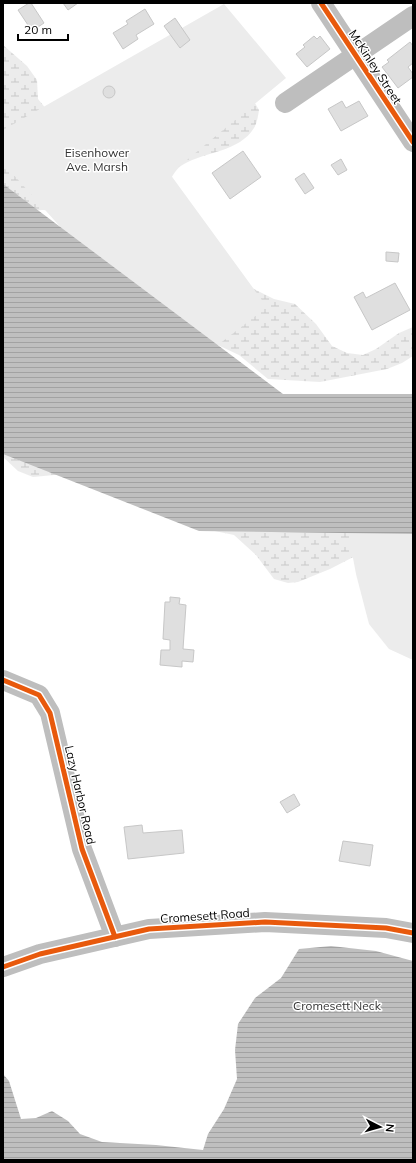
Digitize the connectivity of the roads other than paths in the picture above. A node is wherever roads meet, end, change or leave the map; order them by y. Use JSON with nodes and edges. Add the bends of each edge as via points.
{"nodes":[{"id":1,"x":321,"y":3,"type":"edge"},
{"id":2,"x":413,"y":16,"type":"edge"},
{"id":3,"x":355,"y":55,"type":"junction"},
{"id":4,"x":285,"y":103,"type":"dead end"},
{"id":5,"x":413,"y":142,"type":"edge"},
{"id":6,"x":3,"y":680,"type":"edge"},
{"id":7,"x":413,"y":933,"type":"edge"},
{"id":8,"x":115,"y":937,"type":"junction"},
{"id":9,"x":3,"y":967,"type":"edge"}],
"edges":[{"from":1,"to":3,"type":"street","name":"McKinley Street"},
{"from":2,"to":3,"type":"street"},
{"from":3,"to":4,"type":"street"},
{"from":3,"to":5,"type":"street","name":"McKinley Street"},
{"from":6,"to":8,"type":"street","name":"Lazy Harbor Road","via":[[39,695],[50,713],[82,849]]},
{"from":7,"to":8,"type":"street","name":"Cromesett Road","via":[[386,928],[265,922],[149,929]]},
{"from":8,"to":9,"type":"street","name":"Cromesett Road","via":[[40,954]]}]}
